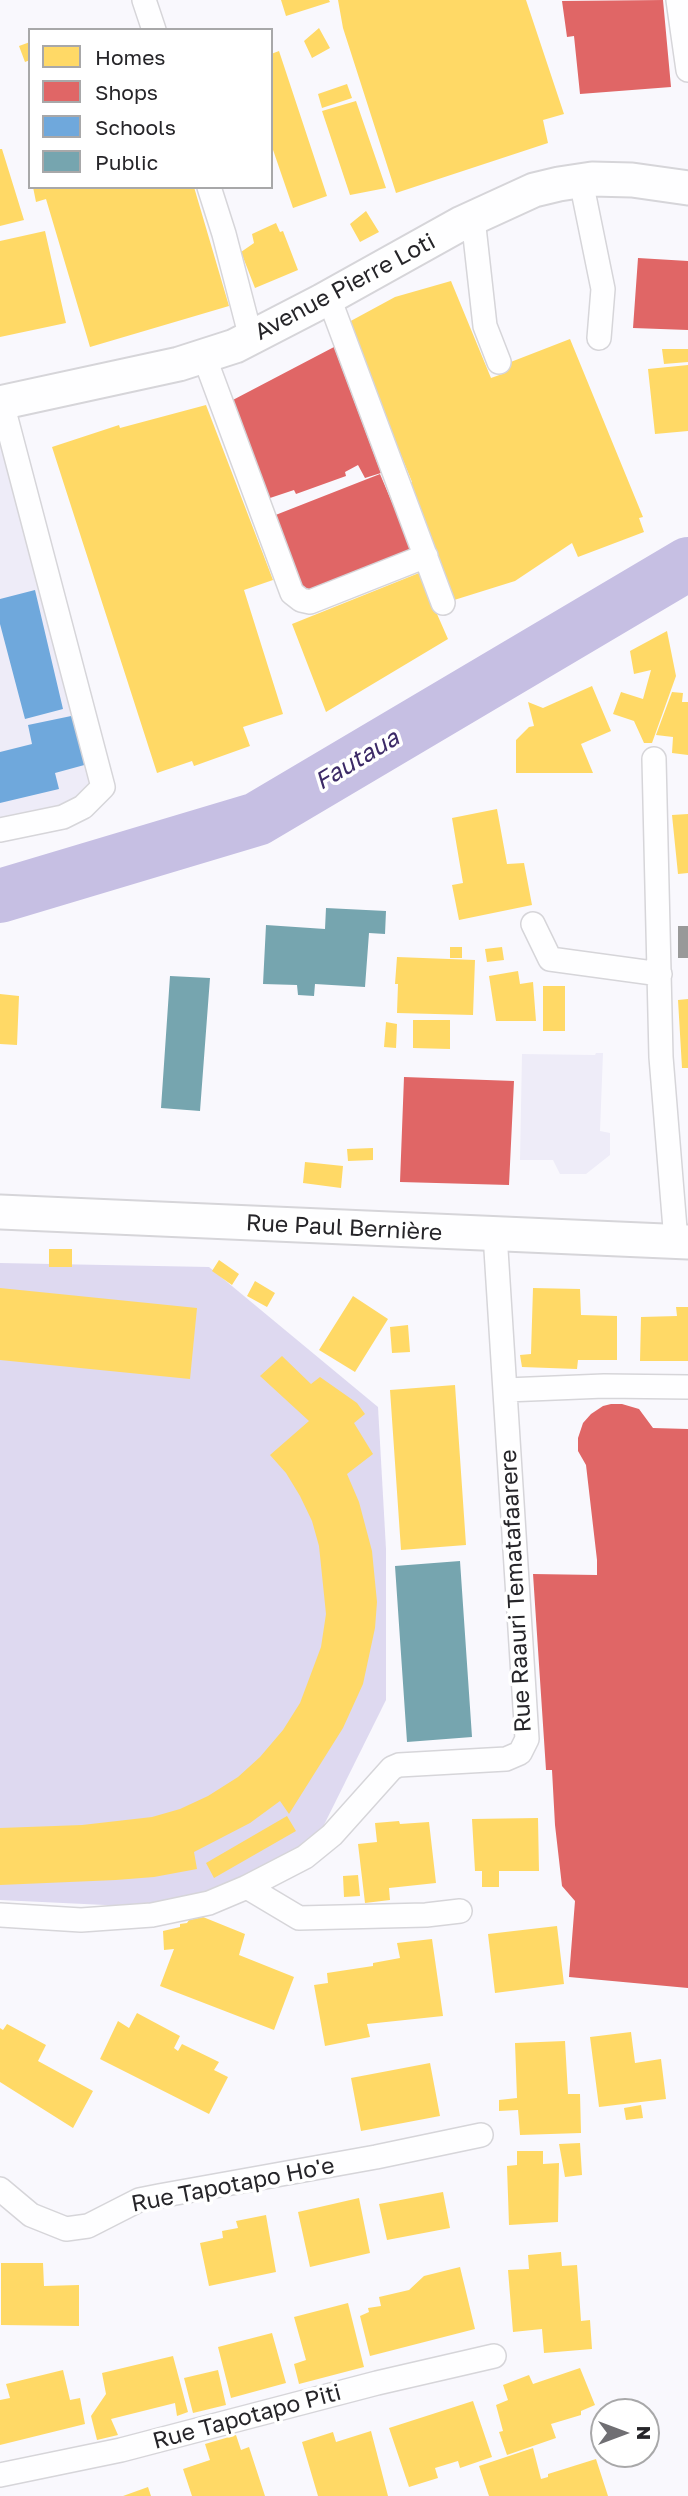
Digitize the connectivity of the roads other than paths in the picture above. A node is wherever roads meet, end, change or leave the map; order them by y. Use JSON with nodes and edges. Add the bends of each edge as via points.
{"nodes":[{"id":1,"x":144,"y":0,"type":"edge"},
{"id":2,"x":678,"y":0,"type":"edge"},
{"id":3,"x":153,"y":28,"type":"edge"},
{"id":4,"x":688,"y":70,"type":"edge"},
{"id":5,"x":581,"y":181,"type":"junction"},
{"id":6,"x":688,"y":188,"type":"edge"},
{"id":7,"x":210,"y":189,"type":"edge"},
{"id":8,"x":473,"y":218,"type":"junction"},
{"id":9,"x":329,"y":298,"type":"junction"},
{"id":10,"x":251,"y":338,"type":"junction"},
{"id":11,"x":599,"y":338,"type":"dead end"},
{"id":12,"x":204,"y":356,"type":"junction"},
{"id":13,"x":499,"y":362,"type":"dead end"},
{"id":14,"x":1,"y":403,"type":"edge"},
{"id":15,"x":426,"y":556,"type":"junction"},
{"id":16,"x":443,"y":603,"type":"dead end"},
{"id":17,"x":654,"y":759,"type":"dead end"},
{"id":18,"x":0,"y":831,"type":"edge"},
{"id":19,"x":533,"y":924,"type":"dead end"},
{"id":20,"x":660,"y":974,"type":"junction"},
{"id":21,"x":0,"y":1212,"type":"edge"},
{"id":22,"x":495,"y":1234,"type":"junction"},
{"id":23,"x":682,"y":1242,"type":"edge"},
{"id":24,"x":688,"y":1387,"type":"edge"},
{"id":25,"x":506,"y":1390,"type":"junction"},
{"id":26,"x":247,"y":1888,"type":"junction"},
{"id":27,"x":460,"y":1911,"type":"dead end"},
{"id":28,"x":0,"y":1915,"type":"edge"},
{"id":29,"x":481,"y":2135,"type":"dead end"},
{"id":30,"x":0,"y":2189,"type":"edge"},
{"id":31,"x":494,"y":2356,"type":"dead end"},
{"id":32,"x":0,"y":2475,"type":"edge"}],
"edges":[{"from":1,"to":3,"type":"street"},
{"from":2,"to":4,"type":"street"},
{"from":5,"to":6,"type":"main road","name":"Avenue Pierre Loti","via":[[632,180]]},
{"from":5,"to":8,"type":"main road","name":"Avenue Pierre Loti","via":[[534,190]]},
{"from":5,"to":11,"type":"street","via":[[603,289]]},
{"from":7,"to":10,"type":"street"},
{"from":8,"to":9,"type":"main road","name":"Avenue Pierre Loti"},
{"from":8,"to":13,"type":"street","via":[[485,326]]},
{"from":9,"to":10,"type":"main road","name":"Avenue Pierre Loti"},
{"from":9,"to":15,"type":"street"},
{"from":10,"to":12,"type":"main road","name":"Avenue Pierre Loti"},
{"from":12,"to":14,"type":"main road","name":"Avenue Pierre Loti"},
{"from":12,"to":15,"type":"street","via":[[292,593],[310,601]]},
{"from":14,"to":18,"type":"street","via":[[103,787],[83,807],[63,817]]},
{"from":15,"to":16,"type":"street"},
{"from":17,"to":20,"type":"street"},
{"from":19,"to":20,"type":"street","via":[[550,959]]},
{"from":20,"to":23,"type":"street","via":[[661,1057]]},
{"from":21,"to":22,"type":"main road","name":"Rue Paul Bernière"},
{"from":22,"to":23,"type":"main road","name":"Rue Paul Bernière"},
{"from":22,"to":25,"type":"street","name":"Rue Raauri Tematafaarere"},
{"from":24,"to":25,"type":"street"},
{"from":25,"to":26,"type":"street","name":"Rue Raauri Tematafaarere","via":[[527,1739],[520,1753],[506,1759],[392,1768],[332,1835],[305,1857]]},
{"from":26,"to":27,"type":"street","via":[[299,1918],[426,1916]]},
{"from":26,"to":28,"type":"street","name":"Rue Raauri Tematafaarere","via":[[209,1903],[152,1914],[82,1920]]},
{"from":29,"to":30,"type":"street","name":"Rue Tapotapo Ho'e","via":[[159,2196],[126,2206],[88,2226],[66,2229],[32,2216]]},
{"from":31,"to":32,"type":"street","name":"Rue Tapotapo Piti"}]}
